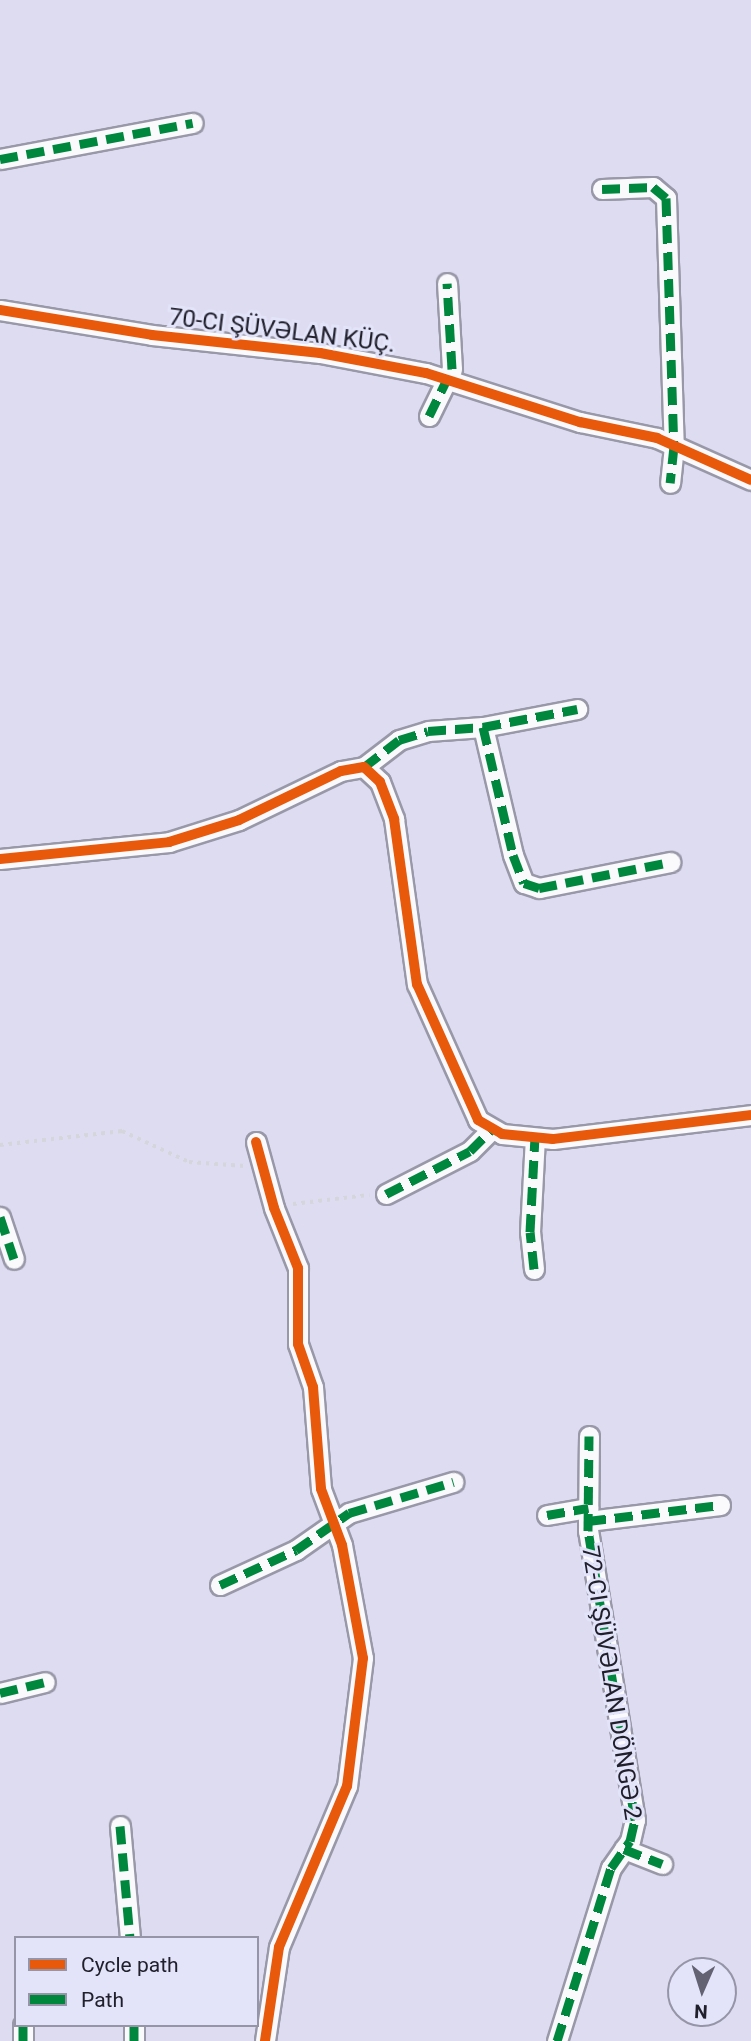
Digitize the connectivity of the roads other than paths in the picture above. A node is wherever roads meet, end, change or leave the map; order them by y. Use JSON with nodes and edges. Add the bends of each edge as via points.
{"nodes":[{"id":1,"x":193,"y":123,"type":"dead end"},
{"id":2,"x":0,"y":159,"type":"edge"},
{"id":3,"x":602,"y":189,"type":"dead end"},
{"id":4,"x":447,"y":283,"type":"dead end"},
{"id":5,"x":0,"y":310,"type":"edge"},
{"id":6,"x":448,"y":379,"type":"junction"},
{"id":7,"x":429,"y":416,"type":"dead end"},
{"id":8,"x":674,"y":446,"type":"junction"},
{"id":9,"x":751,"y":480,"type":"edge"},
{"id":10,"x":670,"y":483,"type":"dead end"},
{"id":11,"x":577,"y":709,"type":"dead end"},
{"id":12,"x":483,"y":727,"type":"junction"},
{"id":13,"x":364,"y":766,"type":"junction"},
{"id":14,"x":0,"y":859,"type":"edge"},
{"id":15,"x":670,"y":862,"type":"dead end"},
{"id":16,"x":751,"y":1115,"type":"edge"},
{"id":17,"x":491,"y":1130,"type":"junction"},
{"id":18,"x":535,"y":1138,"type":"junction"},
{"id":19,"x":256,"y":1142,"type":"dead end"},
{"id":20,"x":386,"y":1194,"type":"road end"},
{"id":21,"x":0,"y":1217,"type":"edge"},
{"id":22,"x":14,"y":1259,"type":"dead end"},
{"id":23,"x":534,"y":1269,"type":"dead end"},
{"id":24,"x":589,"y":1436,"type":"dead end"},
{"id":25,"x":453,"y":1482,"type":"dead end"},
{"id":26,"x":720,"y":1505,"type":"dead end"},
{"id":27,"x":588,"y":1514,"type":"junction"},
{"id":28,"x":547,"y":1515,"type":"dead end"},
{"id":29,"x":335,"y":1525,"type":"junction"},
{"id":30,"x":220,"y":1585,"type":"dead end"},
{"id":31,"x":45,"y":1682,"type":"dead end"},
{"id":32,"x":0,"y":1693,"type":"edge"},
{"id":33,"x":120,"y":1826,"type":"dead end"},
{"id":34,"x":624,"y":1849,"type":"junction"},
{"id":35,"x":662,"y":1864,"type":"dead end"},
{"id":36,"x":130,"y":1936,"type":"edge"},
{"id":37,"x":265,"y":2041,"type":"edge"},
{"id":38,"x":557,"y":2041,"type":"edge"}],
"edges":[{"from":1,"to":2,"type":"street"},
{"from":3,"to":8,"type":"street","via":[[653,187],[666,198]]},
{"from":4,"to":6,"type":"street","via":[[453,354]]},
{"from":5,"to":6,"type":"street","name":"70-CI ŞÜVƏLAN KÜÇ.","via":[[152,335],[320,353]]},
{"from":6,"to":7,"type":"street"},
{"from":6,"to":8,"type":"street","name":"70-CI ŞÜVƏLAN KÜÇ.","via":[[513,403]]},
{"from":8,"to":9,"type":"street","name":"70-CI ŞÜVƏLAN KÜÇ."},
{"from":8,"to":10,"type":"street"},
{"from":11,"to":12,"type":"street"},
{"from":12,"to":13,"type":"street","via":[[449,727],[399,740]]},
{"from":12,"to":15,"type":"street","via":[[507,835],[524,883],[539,888]]},
{"from":13,"to":14,"type":"street","via":[[341,771],[239,820],[169,842]]},
{"from":13,"to":17,"type":"street","via":[[380,782],[394,819],[417,984],[472,1111]]},
{"from":16,"to":18,"type":"street","via":[[583,1138]]},
{"from":17,"to":18,"type":"street"},
{"from":17,"to":20,"type":"street","via":[[470,1151]]},
{"from":18,"to":23,"type":"street","via":[[530,1232]]},
{"from":19,"to":29,"type":"street","via":[[274,1208],[298,1268],[300,1359],[313,1387],[321,1489]]},
{"from":21,"to":22,"type":"street"},
{"from":24,"to":27,"type":"street","name":"72-CI ŞÜVƏLAN DÖNGƏ 2"},
{"from":25,"to":29,"type":"street","via":[[370,1505]]},
{"from":26,"to":27,"type":"street"},
{"from":27,"to":28,"type":"street"},
{"from":27,"to":34,"type":"street","name":"72-CI ŞÜVƏLAN DÖNGƏ 2","via":[[635,1820]]},
{"from":29,"to":30,"type":"street","via":[[296,1550]]},
{"from":29,"to":37,"type":"street","via":[[363,1658],[356,1738],[347,1786],[279,1947]]},
{"from":31,"to":32,"type":"street"},
{"from":33,"to":36,"type":"street"},
{"from":34,"to":35,"type":"street"},
{"from":34,"to":38,"type":"street","name":"72-CI ŞÜVƏLAN DÖNGƏ 2","via":[[611,1868]]}]}
